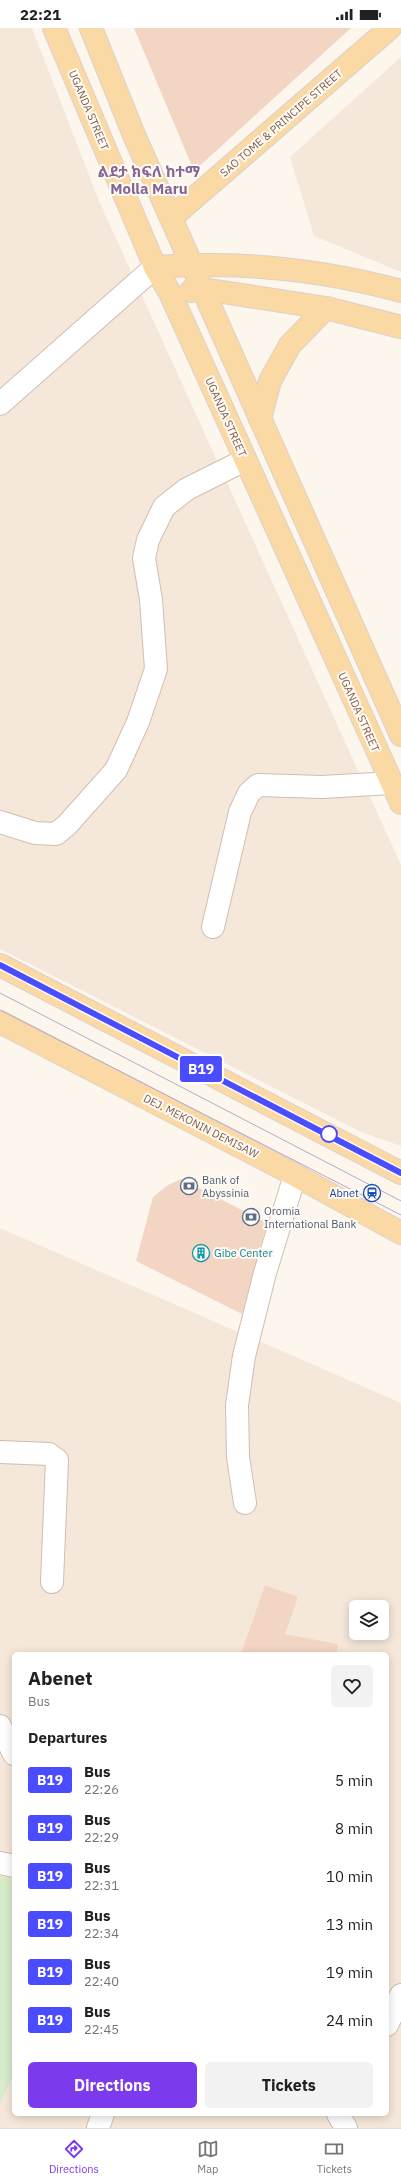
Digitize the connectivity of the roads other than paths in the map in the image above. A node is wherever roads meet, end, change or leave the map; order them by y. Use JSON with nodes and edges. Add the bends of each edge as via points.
{"nodes":[{"id":1,"x":54,"y":28,"type":"edge"},
{"id":2,"x":91,"y":28,"type":"edge"},
{"id":3,"x":390,"y":28,"type":"edge"},
{"id":4,"x":171,"y":218,"type":"junction"},
{"id":5,"x":192,"y":264,"type":"junction"},
{"id":6,"x":155,"y":267,"type":"junction"},
{"id":7,"x":203,"y":289,"type":"junction"},
{"id":8,"x":401,"y":291,"type":"edge"},
{"id":9,"x":170,"y":293,"type":"junction"},
{"id":10,"x":326,"y":308,"type":"junction"},
{"id":11,"x":401,"y":327,"type":"edge"},
{"id":12,"x":0,"y":404,"type":"edge"},
{"id":13,"x":260,"y":419,"type":"junction"},
{"id":14,"x":246,"y":460,"type":"junction"},
{"id":15,"x":401,"y":735,"type":"edge"},
{"id":16,"x":392,"y":783,"type":"junction"},
{"id":17,"x":401,"y":803,"type":"edge"},
{"id":18,"x":0,"y":822,"type":"edge"},
{"id":19,"x":213,"y":927,"type":"dead end"},
{"id":20,"x":0,"y":965,"type":"edge"},
{"id":21,"x":0,"y":1022,"type":"edge"},
{"id":22,"x":401,"y":1173,"type":"edge"},
{"id":23,"x":295,"y":1175,"type":"junction"},
{"id":24,"x":401,"y":1233,"type":"edge"},
{"id":25,"x":0,"y":1452,"type":"edge"},
{"id":26,"x":245,"y":1503,"type":"dead end"},
{"id":27,"x":52,"y":1582,"type":"dead end"},
{"id":28,"x":0,"y":1726,"type":"edge"},
{"id":29,"x":12,"y":1750,"type":"edge"},
{"id":30,"x":0,"y":1863,"type":"edge"},
{"id":31,"x":12,"y":1866,"type":"edge"},
{"id":32,"x":401,"y":1995,"type":"edge"},
{"id":33,"x":389,"y":2021,"type":"edge"},
{"id":34,"x":102,"y":2116,"type":"edge"},
{"id":35,"x":98,"y":2128,"type":"edge"}],
"edges":[{"from":1,"to":6,"type":"main road","name":"UGANDA STREET"},
{"from":2,"to":4,"type":"main road"},
{"from":3,"to":4,"type":"main road","name":"SAO TOME & PRINCIPE STREET"},
{"from":4,"to":5,"type":"main road"},
{"from":5,"to":6,"type":"main road"},
{"from":5,"to":7,"type":"main road"},
{"from":5,"to":8,"type":"main road","via":[[273,268],[326,274]]},
{"from":6,"to":9,"type":"main road","name":"UGANDA STREET"},
{"from":6,"to":12,"type":"street"},
{"from":7,"to":9,"type":"main road"},
{"from":7,"to":10,"type":"main road"},
{"from":7,"to":13,"type":"main road"},
{"from":9,"to":14,"type":"main road","name":"UGANDA STREET"},
{"from":10,"to":11,"type":"main road"},
{"from":10,"to":13,"type":"main road","via":[[290,345],[270,382]]},
{"from":13,"to":15,"type":"main road"},
{"from":14,"to":16,"type":"main road","name":"UGANDA STREET"},
{"from":14,"to":18,"type":"street","via":[[187,489],[164,507],[148,540],[144,558],[151,600],[156,669],[138,722],[116,770],[56,834],[35,833]]},
{"from":16,"to":17,"type":"main road","name":"UGANDA STREET"},
{"from":16,"to":19,"type":"street","via":[[322,787],[258,785],[249,793],[240,812]]},
{"from":20,"to":22,"type":"main road"},
{"from":21,"to":23,"type":"main road","name":"DEJ. MEKONIN DEMISAW"},
{"from":23,"to":24,"type":"main road","name":"DEJ. MEKONIN DEMISAW"},
{"from":23,"to":26,"type":"street","via":[[265,1273],[243,1363],[237,1405],[238,1456]]},
{"from":25,"to":27,"type":"street","via":[[49,1454],[57,1460]]},
{"from":28,"to":29,"type":"street"},
{"from":30,"to":31,"type":"street"},
{"from":32,"to":33,"type":"street"},
{"from":34,"to":35,"type":"street"}]}
